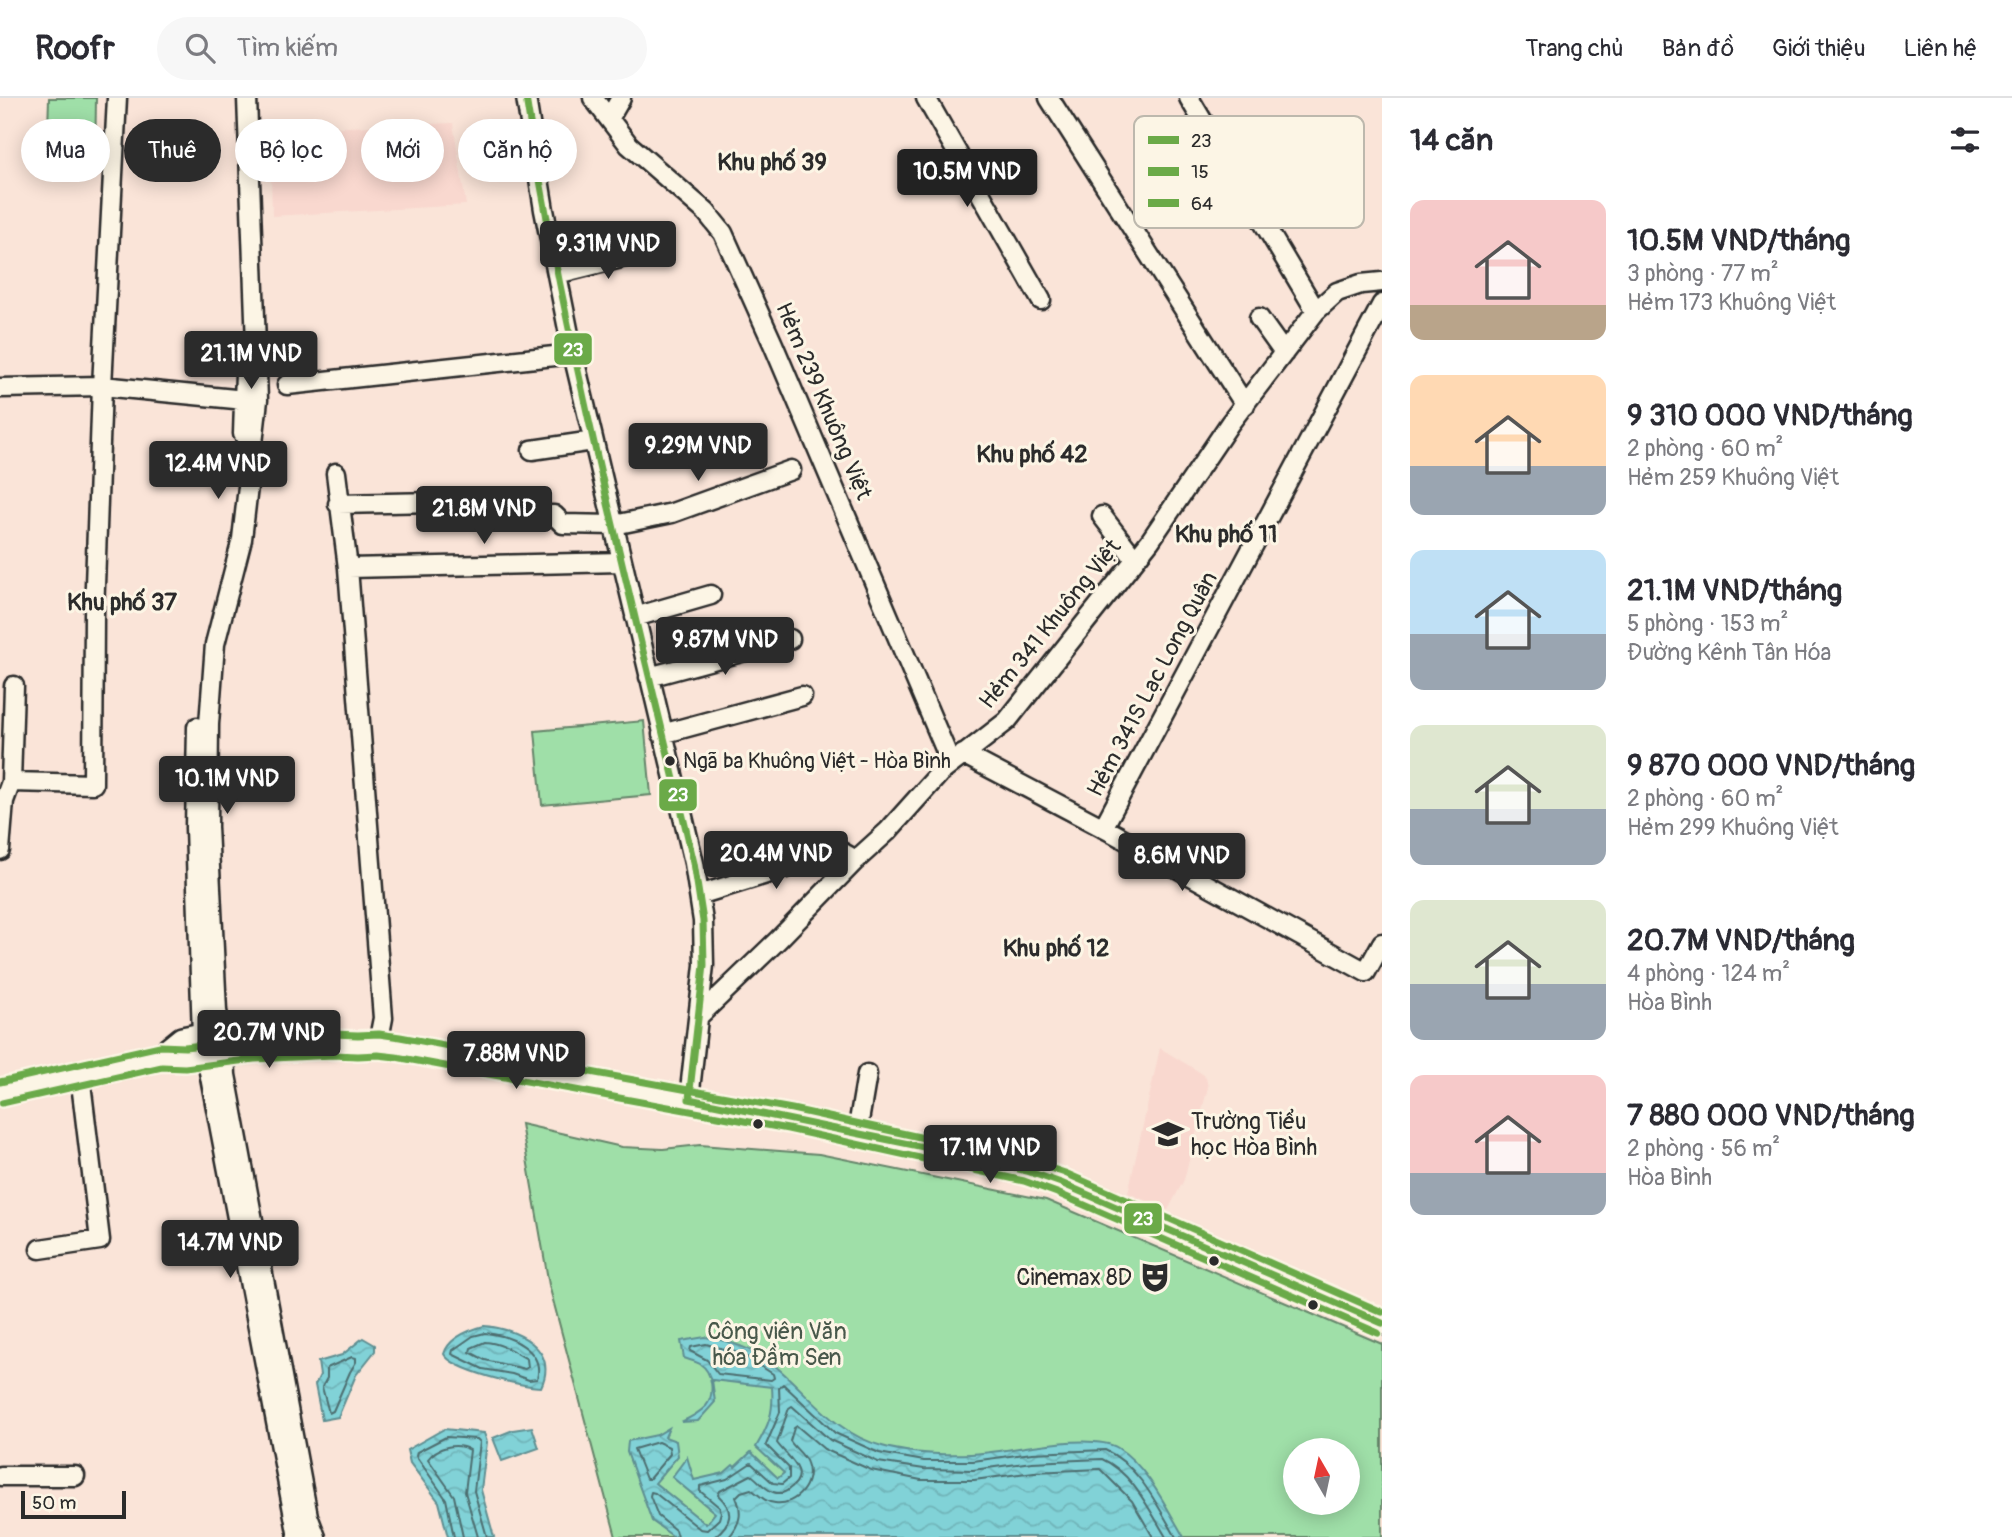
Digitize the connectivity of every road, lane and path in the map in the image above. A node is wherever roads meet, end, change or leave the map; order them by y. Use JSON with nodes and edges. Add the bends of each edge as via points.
{"nodes":[{"id":1,"x":117,"y":98,"type":"edge"},
{"id":2,"x":236,"y":98,"type":"edge"},
{"id":3,"x":247,"y":98,"type":"edge"},
{"id":4,"x":526,"y":98,"type":"edge"},
{"id":5,"x":593,"y":98,"type":"edge"},
{"id":6,"x":621,"y":98,"type":"edge"},
{"id":7,"x":926,"y":98,"type":"edge"},
{"id":8,"x":1049,"y":98,"type":"edge"},
{"id":9,"x":1189,"y":98,"type":"edge"},
{"id":10,"x":1200,"y":116,"type":"edge"},
{"id":11,"x":609,"y":119,"type":"junction"},
{"id":12,"x":1267,"y":228,"type":"edge"},
{"id":13,"x":649,"y":251,"type":"dead end"},
{"id":14,"x":557,"y":274,"type":"junction"},
{"id":15,"x":1382,"y":282,"type":"edge"},
{"id":16,"x":1041,"y":300,"type":"dead end"},
{"id":17,"x":1382,"y":304,"type":"edge"},
{"id":18,"x":1316,"y":311,"type":"junction"},
{"id":19,"x":1259,"y":318,"type":"dead end"},
{"id":20,"x":1284,"y":353,"type":"junction"},
{"id":21,"x":573,"y":354,"type":"junction"},
{"id":22,"x":250,"y":368,"type":"junction"},
{"id":23,"x":287,"y":385,"type":"dead end"},
{"id":24,"x":102,"y":386,"type":"junction"},
{"id":25,"x":0,"y":388,"type":"edge"},
{"id":26,"x":249,"y":392,"type":"junction"},
{"id":27,"x":1245,"y":405,"type":"junction"},
{"id":28,"x":593,"y":441,"type":"junction"},
{"id":29,"x":532,"y":450,"type":"dead end"},
{"id":30,"x":791,"y":470,"type":"dead end"},
{"id":31,"x":335,"y":474,"type":"dead end"},
{"id":32,"x":338,"y":504,"type":"junction"},
{"id":33,"x":1101,"y":516,"type":"dead end"},
{"id":34,"x":614,"y":526,"type":"junction"},
{"id":35,"x":1135,"y":559,"type":"junction"},
{"id":36,"x":622,"y":562,"type":"junction"},
{"id":37,"x":348,"y":568,"type":"junction"},
{"id":38,"x":710,"y":595,"type":"dead end"},
{"id":39,"x":635,"y":617,"type":"junction"},
{"id":40,"x":790,"y":639,"type":"dead end"},
{"id":41,"x":649,"y":677,"type":"junction"},
{"id":42,"x":14,"y":686,"type":"dead end"},
{"id":43,"x":802,"y":696,"type":"dead end"},
{"id":44,"x":662,"y":734,"type":"junction"},
{"id":45,"x":957,"y":759,"type":"junction"},
{"id":46,"x":11,"y":782,"type":"junction"},
{"id":47,"x":2,"y":801,"type":"edge"},
{"id":48,"x":1104,"y":828,"type":"junction"},
{"id":49,"x":0,"y":850,"type":"edge"},
{"id":50,"x":856,"y":860,"type":"junction"},
{"id":51,"x":699,"y":895,"type":"junction"},
{"id":52,"x":1382,"y":943,"type":"edge"},
{"id":53,"x":700,"y":1015,"type":"junction"},
{"id":54,"x":214,"y":1044,"type":"junction"},
{"id":55,"x":378,"y":1044,"type":"junction"},
{"id":56,"x":80,"y":1074,"type":"junction"},
{"id":57,"x":867,"y":1074,"type":"dead end"},
{"id":58,"x":0,"y":1093,"type":"edge"},
{"id":59,"x":690,"y":1099,"type":"junction"},
{"id":60,"x":857,"y":1133,"type":"junction"},
{"id":61,"x":40,"y":1249,"type":"dead end"},
{"id":62,"x":1374,"y":1320,"type":"edge"},
{"id":63,"x":0,"y":1476,"type":"edge"},
{"id":64,"x":75,"y":1476,"type":"dead end"},
{"id":65,"x":298,"y":1537,"type":"edge"},
{"id":66,"x":316,"y":1537,"type":"edge"}],
"edges":[{"from":1,"to":24,"type":"street"},
{"from":2,"to":22,"type":"street"},
{"from":3,"to":22,"type":"street"},
{"from":4,"to":14,"type":"street"},
{"from":5,"to":11,"type":"street","name":"Hẻm 239 Khuông Việt"},
{"from":6,"to":11,"type":"street"},
{"from":7,"to":16,"type":"street"},
{"from":8,"to":27,"type":"street"},
{"from":9,"to":10,"type":"street"},
{"from":11,"to":45,"type":"street","name":"Hẻm 239 Khuông Việt","via":[[629,145],[706,212],[723,233]]},
{"from":12,"to":18,"type":"street"},
{"from":13,"to":14,"type":"street"},
{"from":14,"to":21,"type":"street"},
{"from":15,"to":18,"type":"street","name":"Hẻm 341 Khuông Việt","via":[[1337,292]]},
{"from":17,"to":48,"type":"street","name":"Hẻm 341S Lạc Long Quân"},
{"from":18,"to":20,"type":"street","name":"Hẻm 341 Khuông Việt"},
{"from":19,"to":20,"type":"street"},
{"from":20,"to":27,"type":"street","name":"Hẻm 341 Khuông Việt"},
{"from":21,"to":23,"type":"street"},
{"from":21,"to":28,"type":"street"},
{"from":22,"to":26,"type":"street"},
{"from":24,"to":25,"type":"street"},
{"from":24,"to":26,"type":"street"},
{"from":24,"to":46,"type":"street","via":[[93,784]]},
{"from":26,"to":54,"type":"street","via":[[258,400],[247,512],[215,644],[209,724],[208,840],[217,1011]]},
{"from":27,"to":35,"type":"street","name":"Hẻm 341 Khuông Việt"},
{"from":28,"to":29,"type":"street"},
{"from":28,"to":34,"type":"street"},
{"from":30,"to":34,"type":"street","via":[[672,513]]},
{"from":31,"to":32,"type":"street"},
{"from":32,"to":34,"type":"street","via":[[486,501],[511,515],[554,515],[563,524]]},
{"from":32,"to":37,"type":"street"},
{"from":33,"to":35,"type":"street"},
{"from":34,"to":36,"type":"street"},
{"from":35,"to":45,"type":"street","name":"Hẻm 341 Khuông Việt","via":[[1007,721]]},
{"from":36,"to":37,"type":"street"},
{"from":36,"to":39,"type":"street"},
{"from":37,"to":55,"type":"street","via":[[383,1018]]},
{"from":38,"to":39,"type":"street"},
{"from":39,"to":41,"type":"street"},
{"from":40,"to":41,"type":"street"},
{"from":41,"to":44,"type":"street"},
{"from":42,"to":46,"type":"street"},
{"from":43,"to":44,"type":"street"},
{"from":44,"to":51,"type":"street"},
{"from":45,"to":48,"type":"street"},
{"from":45,"to":50,"type":"street","name":"Hẻm 341 Khuông Việt"},
{"from":46,"to":47,"type":"street"},
{"from":47,"to":49,"type":"street"},
{"from":48,"to":52,"type":"street","via":[[1366,972]]},
{"from":50,"to":51,"type":"street","via":[[840,851]]},
{"from":50,"to":53,"type":"street","name":"Hẻm 341 Khuông Việt"},
{"from":51,"to":53,"type":"street","via":[[704,965]]},
{"from":53,"to":59,"type":"street"},
{"from":54,"to":55,"type":"main road","via":[[356,1030]]},
{"from":54,"to":56,"type":"main road","via":[[182,1040],[161,1056]]},
{"from":54,"to":65,"type":"street"},
{"from":54,"to":66,"type":"street","via":[[226,1075],[308,1516]]},
{"from":55,"to":59,"type":"main road"},
{"from":56,"to":58,"type":"main road"},
{"from":56,"to":61,"type":"street","via":[[100,1240]]},
{"from":57,"to":60,"type":"street"},
{"from":59,"to":60,"type":"main road"},
{"from":60,"to":62,"type":"main road","via":[[1061,1183]]},
{"from":63,"to":64,"type":"street"}]}
